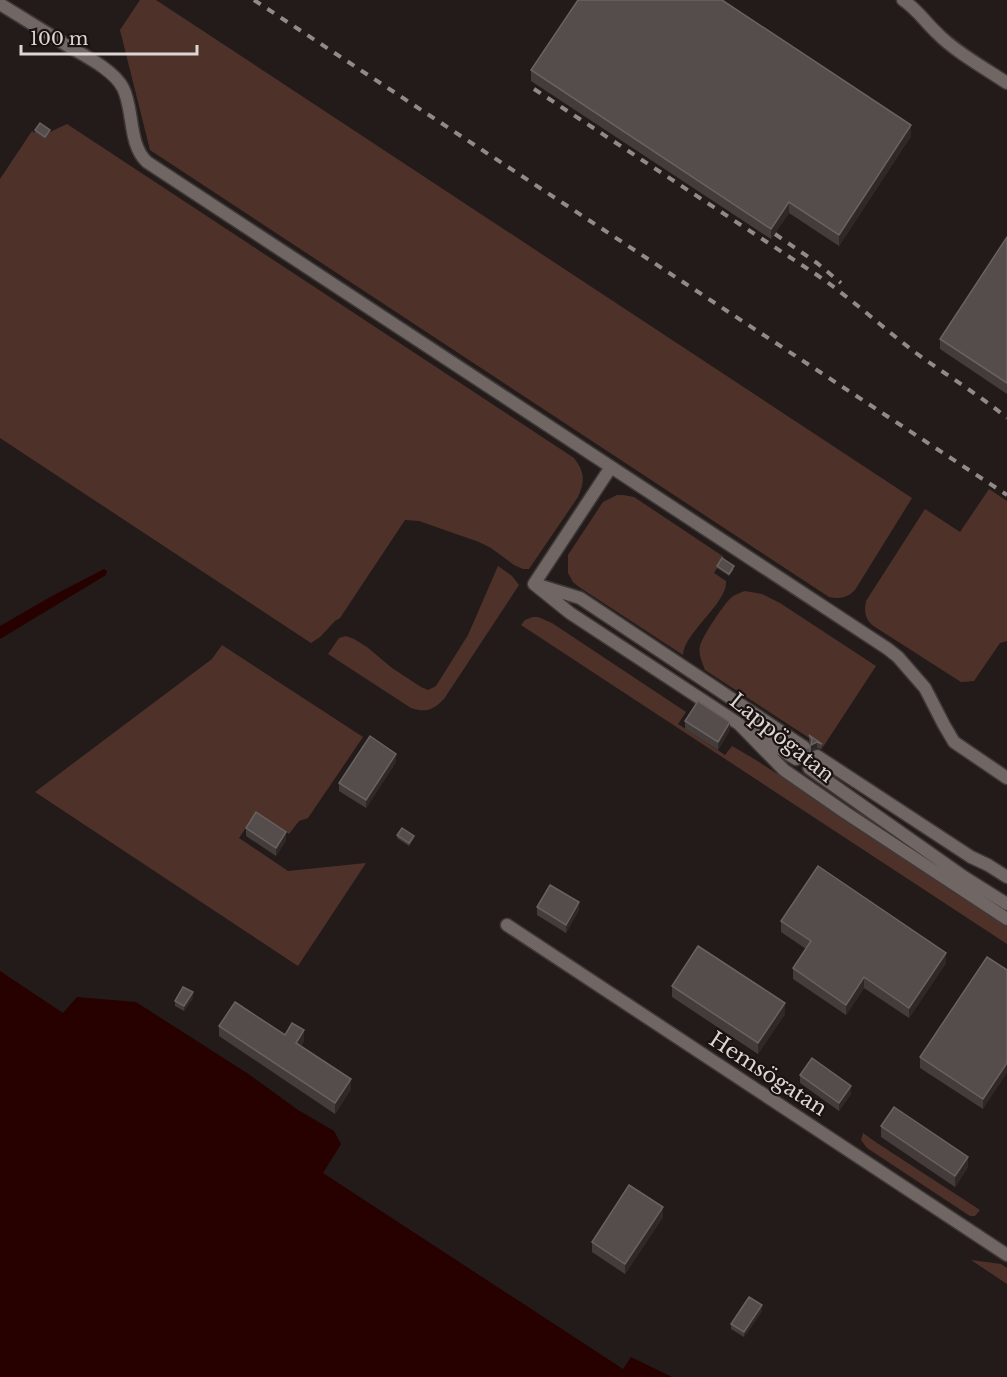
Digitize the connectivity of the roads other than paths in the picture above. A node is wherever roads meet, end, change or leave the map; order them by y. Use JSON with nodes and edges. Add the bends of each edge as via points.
{"nodes":[{"id":1,"x":903,"y":0,"type":"edge"},
{"id":2,"x":0,"y":4,"type":"edge"},
{"id":3,"x":1007,"y":83,"type":"edge"},
{"id":4,"x":611,"y":467,"type":"junction"},
{"id":5,"x":534,"y":584,"type":"junction"},
{"id":6,"x":739,"y":724,"type":"junction"},
{"id":7,"x":804,"y":747,"type":"edge"},
{"id":8,"x":817,"y":756,"type":"dead end"},
{"id":9,"x":796,"y":759,"type":"dead end"},
{"id":10,"x":809,"y":768,"type":"dead end"},
{"id":11,"x":1007,"y":778,"type":"edge"},
{"id":12,"x":1007,"y":877,"type":"edge"},
{"id":13,"x":1007,"y":904,"type":"edge"},
{"id":14,"x":1007,"y":919,"type":"edge"},
{"id":15,"x":507,"y":925,"type":"dead end"},
{"id":16,"x":1007,"y":1255,"type":"edge"}],
"edges":[{"from":1,"to":3,"type":"street","via":[[937,34]]},
{"from":2,"to":4,"type":"street","via":[[118,80],[127,96],[138,148],[147,162]]},
{"from":4,"to":5,"type":"street"},
{"from":4,"to":11,"type":"street","via":[[888,649],[925,688],[954,742]]},
{"from":5,"to":6,"type":"street","name":"Lappögatan","via":[[570,613]]},
{"from":5,"to":7,"type":"street","name":"Lappögatan","via":[[580,598]]},
{"from":6,"to":9,"type":"street"},
{"from":6,"to":14,"type":"street","name":"Lappögatan","via":[[784,770]]},
{"from":8,"to":12,"type":"street","name":"Lappögatan"},
{"from":10,"to":13,"type":"street"},
{"from":15,"to":16,"type":"street","name":"Hemsögatan"}]}
